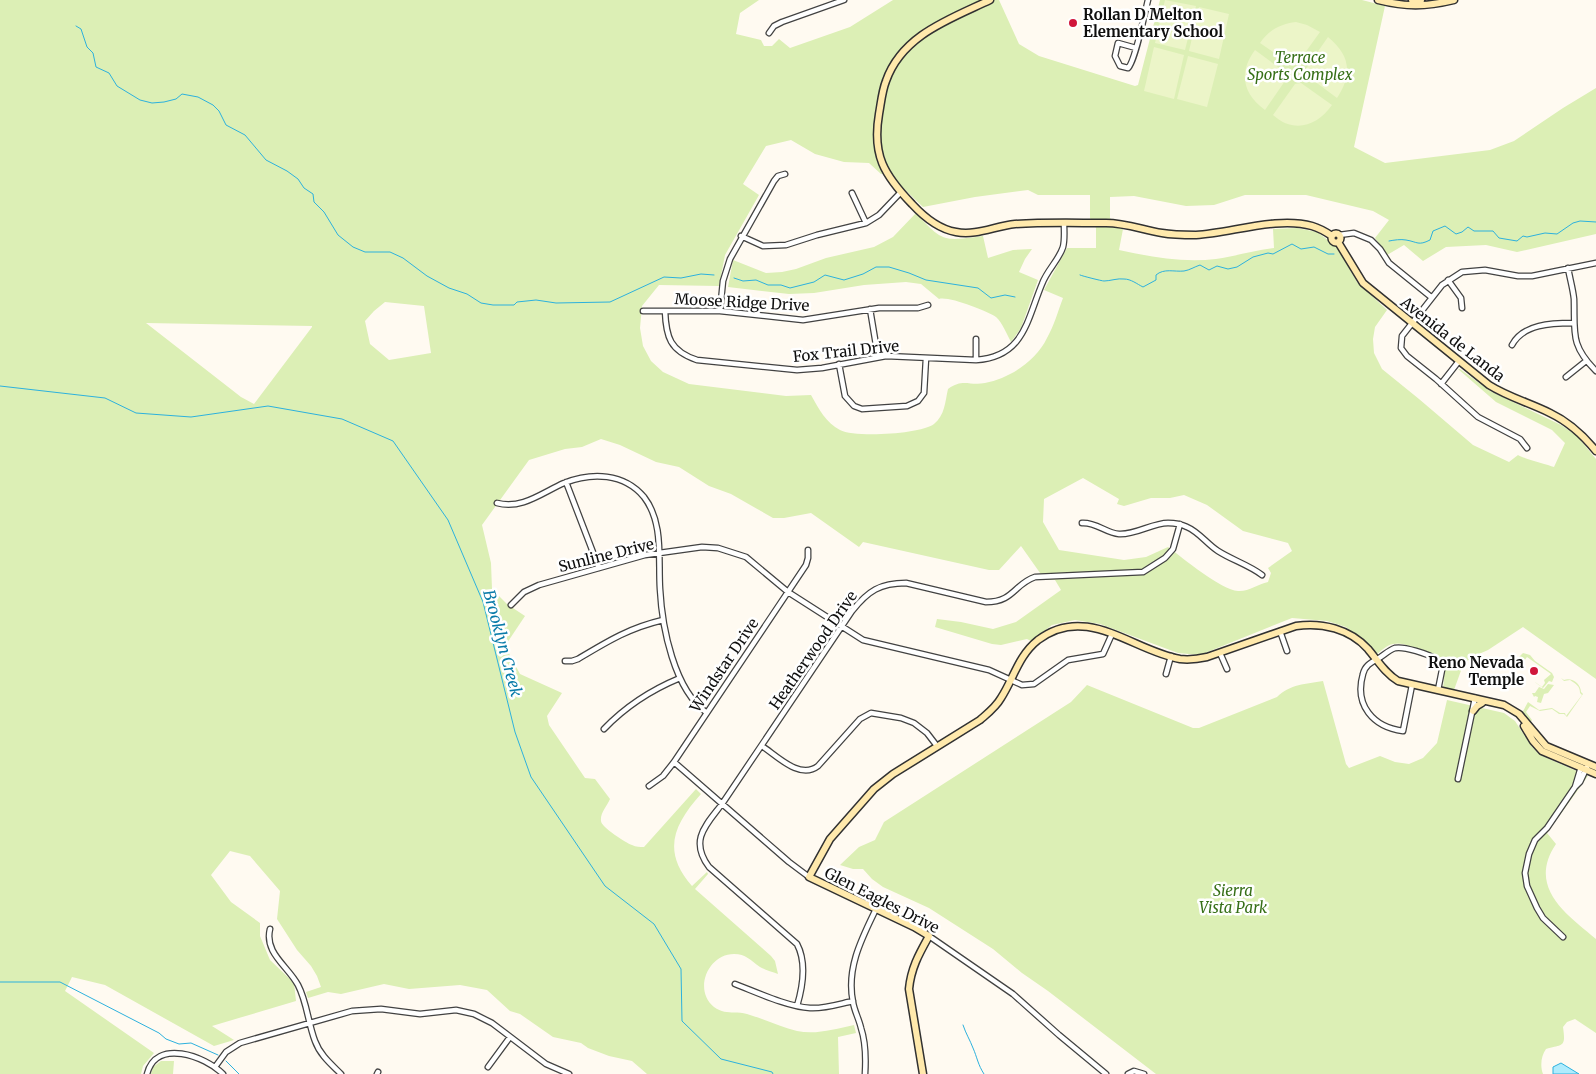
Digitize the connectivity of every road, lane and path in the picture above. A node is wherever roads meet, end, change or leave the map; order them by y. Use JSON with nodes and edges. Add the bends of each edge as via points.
{"nodes":[{"id":1,"x":844,"y":0,"type":"edge"},
{"id":2,"x":990,"y":0,"type":"edge"},
{"id":3,"x":1148,"y":0,"type":"edge"},
{"id":4,"x":1378,"y":0,"type":"edge"},
{"id":5,"x":1412,"y":0,"type":"edge"},
{"id":6,"x":1421,"y":0,"type":"edge"},
{"id":7,"x":1454,"y":0,"type":"edge"},
{"id":8,"x":770,"y":33,"type":"dead end"},
{"id":9,"x":1136,"y":48,"type":"junction"},
{"id":10,"x":785,"y":174,"type":"dead end"},
{"id":11,"x":901,"y":192,"type":"junction"},
{"id":12,"x":852,"y":193,"type":"dead end"},
{"id":13,"x":866,"y":223,"type":"junction"},
{"id":14,"x":1064,"y":223,"type":"junction"},
{"id":15,"x":741,"y":236,"type":"junction"},
{"id":16,"x":1336,"y":238,"type":"junction"},
{"id":17,"x":1596,"y":263,"type":"edge"},
{"id":18,"x":1568,"y":268,"type":"junction"},
{"id":19,"x":1448,"y":280,"type":"junction"},
{"id":20,"x":1431,"y":297,"type":"junction"},
{"id":21,"x":928,"y":304,"type":"dead end"},
{"id":22,"x":1462,"y":308,"type":"dead end"},
{"id":23,"x":870,"y":309,"type":"junction"},
{"id":24,"x":720,"y":310,"type":"junction"},
{"id":25,"x":643,"y":311,"type":"dead end"},
{"id":26,"x":665,"y":311,"type":"junction"},
{"id":27,"x":1411,"y":322,"type":"junction"},
{"id":28,"x":1573,"y":323,"type":"junction"},
{"id":29,"x":976,"y":339,"type":"dead end"},
{"id":30,"x":1512,"y":345,"type":"dead end"},
{"id":31,"x":878,"y":357,"type":"junction"},
{"id":32,"x":926,"y":358,"type":"junction"},
{"id":33,"x":976,"y":360,"type":"junction"},
{"id":34,"x":1459,"y":361,"type":"junction"},
{"id":35,"x":1586,"y":361,"type":"junction"},
{"id":36,"x":839,"y":364,"type":"junction"},
{"id":37,"x":1596,"y":371,"type":"edge"},
{"id":38,"x":1566,"y":377,"type":"dead end"},
{"id":39,"x":1441,"y":384,"type":"junction"},
{"id":40,"x":1527,"y":448,"type":"dead end"},
{"id":41,"x":1596,"y":451,"type":"edge"},
{"id":42,"x":566,"y":482,"type":"junction"},
{"id":43,"x":497,"y":503,"type":"dead end"},
{"id":44,"x":519,"y":503,"type":"junction"},
{"id":45,"x":520,"y":509,"type":"dead end"},
{"id":46,"x":1082,"y":523,"type":"dead end"},
{"id":47,"x":1180,"y":524,"type":"junction"},
{"id":48,"x":808,"y":550,"type":"dead end"},
{"id":49,"x":660,"y":553,"type":"junction"},
{"id":50,"x":600,"y":568,"type":"junction"},
{"id":51,"x":1262,"y":575,"type":"dead end"},
{"id":52,"x":527,"y":583,"type":"dead end"},
{"id":53,"x":530,"y":588,"type":"junction"},
{"id":54,"x":788,"y":592,"type":"junction"},
{"id":55,"x":511,"y":606,"type":"dead end"},
{"id":56,"x":663,"y":620,"type":"junction"},
{"id":57,"x":842,"y":627,"type":"junction"},
{"id":58,"x":1280,"y":633,"type":"junction"},
{"id":59,"x":1112,"y":634,"type":"junction"},
{"id":60,"x":1287,"y":651,"type":"dead end"},
{"id":61,"x":1221,"y":654,"type":"junction"},
{"id":62,"x":1170,"y":658,"type":"junction"},
{"id":63,"x":565,"y":660,"type":"dead end"},
{"id":64,"x":1375,"y":660,"type":"junction"},
{"id":65,"x":1227,"y":669,"type":"dead end"},
{"id":66,"x":1166,"y":674,"type":"dead end"},
{"id":67,"x":680,"y":678,"type":"junction"},
{"id":68,"x":1009,"y":681,"type":"junction"},
{"id":69,"x":1412,"y":686,"type":"junction"},
{"id":70,"x":1438,"y":690,"type":"junction"},
{"id":71,"x":1474,"y":700,"type":"junction"},
{"id":72,"x":1482,"y":704,"type":"junction"},
{"id":73,"x":1472,"y":711,"type":"junction"},
{"id":74,"x":707,"y":713,"type":"junction"},
{"id":75,"x":604,"y":729,"type":"dead end"},
{"id":76,"x":762,"y":746,"type":"junction"},
{"id":77,"x":937,"y":746,"type":"junction"},
{"id":78,"x":674,"y":762,"type":"junction"},
{"id":79,"x":1584,"y":766,"type":"junction"},
{"id":80,"x":1596,"y":767,"type":"edge"},
{"id":81,"x":1596,"y":774,"type":"edge"},
{"id":82,"x":1458,"y":778,"type":"dead end"},
{"id":83,"x":649,"y":786,"type":"dead end"},
{"id":84,"x":722,"y":804,"type":"junction"},
{"id":85,"x":809,"y":877,"type":"junction"},
{"id":86,"x":876,"y":909,"type":"junction"},
{"id":87,"x":270,"y":929,"type":"dead end"},
{"id":88,"x":929,"y":936,"type":"junction"},
{"id":89,"x":1563,"y":937,"type":"dead end"},
{"id":90,"x":735,"y":984,"type":"dead end"},
{"id":91,"x":853,"y":1001,"type":"junction"},
{"id":92,"x":797,"y":1006,"type":"junction"},
{"id":93,"x":310,"y":1023,"type":"junction"},
{"id":94,"x":510,"y":1037,"type":"junction"},
{"id":95,"x":215,"y":1067,"type":"junction"},
{"id":96,"x":488,"y":1068,"type":"dead end"},
{"id":97,"x":561,"y":1073,"type":"edge"},
{"id":98,"x":147,"y":1074,"type":"edge"},
{"id":99,"x":223,"y":1074,"type":"edge"},
{"id":100,"x":341,"y":1074,"type":"edge"},
{"id":101,"x":569,"y":1074,"type":"edge"},
{"id":102,"x":865,"y":1074,"type":"edge"},
{"id":103,"x":923,"y":1074,"type":"edge"},
{"id":104,"x":1106,"y":1074,"type":"edge"},
{"id":105,"x":1128,"y":1074,"type":"edge"},
{"id":106,"x":1144,"y":1074,"type":"edge"}],
"edges":[{"from":1,"to":8,"type":"street","via":[[778,24]]},
{"from":2,"to":11,"type":"street","via":[[915,39],[896,59],[887,76],[877,122],[877,146],[884,169]]},
{"from":3,"to":9,"type":"street"},
{"from":4,"to":7,"type":"street","via":[[1408,6]]},
{"from":5,"to":6,"type":"street"},
{"from":9,"to":9,"type":"street","via":[[1118,44],[1115,56],[1120,66],[1128,68],[1131,65]]},
{"from":10,"to":15,"type":"street","via":[[774,181]]},
{"from":11,"to":13,"type":"street","via":[[879,215]]},
{"from":11,"to":14,"type":"street","via":[[936,224],[957,233],[1014,224]]},
{"from":12,"to":13,"type":"street"},
{"from":13,"to":15,"type":"street","via":[[779,246],[763,246]]},
{"from":14,"to":16,"type":"street","via":[[1122,224],[1184,235],[1264,224],[1298,224],[1312,226]]},
{"from":14,"to":33,"type":"street","name":"Fox Trail Drive","via":[[1061,253],[1042,284],[1024,331],[1003,353]]},
{"from":15,"to":24,"type":"street","via":[[723,281]]},
{"from":16,"to":20,"type":"street","via":[[1354,233],[1371,240],[1389,263]]},
{"from":16,"to":27,"type":"street","name":"Avenida de Landa","via":[[1364,283]]},
{"from":17,"to":18,"type":"street"},
{"from":18,"to":19,"type":"street","via":[[1525,276],[1477,270],[1462,272]]},
{"from":18,"to":28,"type":"street","via":[[1573,294]]},
{"from":19,"to":20,"type":"street"},
{"from":19,"to":22,"type":"street","via":[[1461,298]]},
{"from":20,"to":27,"type":"street"},
{"from":21,"to":23,"type":"street","name":"Moose Ridge Drive","via":[[918,308]]},
{"from":23,"to":24,"type":"street","name":"Moose Ridge Drive","via":[[803,320]]},
{"from":23,"to":31,"type":"street"},
{"from":24,"to":26,"type":"street","name":"Moose Ridge Drive"},
{"from":25,"to":26,"type":"street","name":"Moose Ridge Drive"},
{"from":26,"to":36,"type":"street","name":"Fox Trail Drive","via":[[667,337],[685,356],[697,360],[791,370]]},
{"from":27,"to":34,"type":"street","name":"Avenida de Landa"},
{"from":27,"to":39,"type":"street","via":[[1401,338],[1402,350]]},
{"from":28,"to":30,"type":"street","via":[[1534,328],[1516,337]]},
{"from":28,"to":35,"type":"street","via":[[1577,344]]},
{"from":29,"to":33,"type":"street"},
{"from":31,"to":32,"type":"street","name":"Fox Trail Drive"},
{"from":31,"to":36,"type":"street","name":"Fox Trail Drive"},
{"from":32,"to":33,"type":"street","name":"Fox Trail Drive"},
{"from":32,"to":36,"type":"street","via":[[922,398],[910,405],[862,409],[845,396]]},
{"from":34,"to":39,"type":"street"},
{"from":34,"to":41,"type":"street","name":"Avenida de Landa","via":[[1498,391],[1550,412],[1570,424]]},
{"from":35,"to":37,"type":"street"},
{"from":35,"to":38,"type":"street"},
{"from":39,"to":40,"type":"street","via":[[1478,417],[1520,439]]},
{"from":42,"to":44,"type":"street","via":[[539,497]]},
{"from":42,"to":49,"type":"street","via":[[606,476],[634,488],[652,512]]},
{"from":42,"to":50,"type":"street"},
{"from":43,"to":44,"type":"street"},
{"from":44,"to":45,"type":"street"},
{"from":46,"to":47,"type":"street","via":[[1119,534],[1166,523]]},
{"from":47,"to":51,"type":"street"},
{"from":47,"to":57,"type":"street","name":"Heatherwood Drive","via":[[1173,549],[1143,572],[1035,577],[1010,596],[994,602],[906,583],[889,584],[863,598]]},
{"from":48,"to":54,"type":"street","name":"Windstar Drive","via":[[806,565]]},
{"from":49,"to":50,"type":"street","name":"Sunline Drive"},
{"from":49,"to":54,"type":"street","name":"Sunline Drive","via":[[702,547],[728,550],[752,561]]},
{"from":49,"to":56,"type":"street"},
{"from":50,"to":53,"type":"street","name":"Sunline Drive"},
{"from":52,"to":53,"type":"street"},
{"from":53,"to":55,"type":"street","name":"Sunline Drive"},
{"from":54,"to":57,"type":"street","name":"Sunline Drive"},
{"from":54,"to":74,"type":"street","name":"Windstar Drive"},
{"from":56,"to":63,"type":"street","via":[[624,632],[572,662]]},
{"from":56,"to":67,"type":"street"},
{"from":57,"to":68,"type":"street","name":"Sunline Drive","via":[[871,643],[989,670]]},
{"from":57,"to":76,"type":"street","name":"Heatherwood Drive"},
{"from":58,"to":60,"type":"street"},
{"from":58,"to":61,"type":"street"},
{"from":58,"to":64,"type":"street","via":[[1304,625],[1336,628],[1358,640]]},
{"from":59,"to":62,"type":"street"},
{"from":59,"to":68,"type":"street","via":[[1103,654],[1068,660],[1030,686]]},
{"from":59,"to":68,"type":"street","via":[[1078,627],[1052,632],[1026,651]]},
{"from":61,"to":62,"type":"street","via":[[1191,659]]},
{"from":61,"to":65,"type":"street"},
{"from":62,"to":66,"type":"street"},
{"from":64,"to":69,"type":"street","via":[[1394,678]]},
{"from":64,"to":69,"type":"street","via":[[1362,674],[1362,695],[1372,718],[1382,726],[1403,731]]},
{"from":64,"to":70,"type":"street","via":[[1398,648],[1432,657],[1442,670]]},
{"from":67,"to":74,"type":"street","via":[[693,701]]},
{"from":67,"to":75,"type":"street","via":[[639,699]]},
{"from":68,"to":77,"type":"street","via":[[992,710]]},
{"from":69,"to":70,"type":"street"},
{"from":69,"to":71,"type":"street"},
{"from":70,"to":71,"type":"street"},
{"from":71,"to":72,"type":"street"},
{"from":71,"to":73,"type":"street"},
{"from":71,"to":79,"type":"street","via":[[1511,708],[1546,746]]},
{"from":72,"to":73,"type":"street"},
{"from":72,"to":79,"type":"street","via":[[1510,712],[1542,750]]},
{"from":73,"to":82,"type":"street"},
{"from":74,"to":78,"type":"street","name":"Windstar Drive"},
{"from":76,"to":77,"type":"street","via":[[798,770],[811,771],[860,719],[866,714],[876,713],[914,723]]},
{"from":76,"to":84,"type":"street","name":"Heatherwood Drive"},
{"from":77,"to":85,"type":"street","via":[[892,774],[868,795],[830,839]]},
{"from":78,"to":83,"type":"street","name":"Windstar Drive"},
{"from":78,"to":84,"type":"street","name":"Glen Eagles Drive"},
{"from":79,"to":80,"type":"street"},
{"from":79,"to":81,"type":"street"},
{"from":79,"to":89,"type":"street","via":[[1575,787],[1535,840],[1525,874],[1537,908]]},
{"from":84,"to":85,"type":"street","name":"Glen Eagles Drive"},
{"from":84,"to":92,"type":"street","name":"Heatherwood Drive","via":[[702,831],[703,857],[709,867],[797,944],[803,964]]},
{"from":85,"to":86,"type":"street","name":"Glen Eagles Drive"},
{"from":86,"to":88,"type":"street","name":"Glen Eagles Drive"},
{"from":86,"to":91,"type":"street","via":[[856,950],[852,974]]},
{"from":87,"to":93,"type":"street","via":[[268,938],[272,951],[298,985]]},
{"from":88,"to":103,"type":"street","via":[[914,962],[909,989]]},
{"from":88,"to":104,"type":"street","name":"Glen Eagles Drive","via":[[1013,994]]},
{"from":90,"to":92,"type":"street"},
{"from":91,"to":92,"type":"street","via":[[818,1008]]},
{"from":91,"to":102,"type":"street","via":[[862,1029]]},
{"from":93,"to":94,"type":"street","via":[[368,1009],[420,1014],[456,1010],[474,1014]]},
{"from":93,"to":95,"type":"street","via":[[240,1043],[226,1052]]},
{"from":93,"to":100,"type":"street","via":[[315,1042],[326,1060]]},
{"from":94,"to":96,"type":"street"},
{"from":94,"to":97,"type":"street"},
{"from":95,"to":98,"type":"street","via":[[189,1056],[166,1055],[153,1060]]},
{"from":95,"to":99,"type":"street"},
{"from":97,"to":101,"type":"street"},
{"from":105,"to":106,"type":"street","via":[[1134,1071]]}]}
